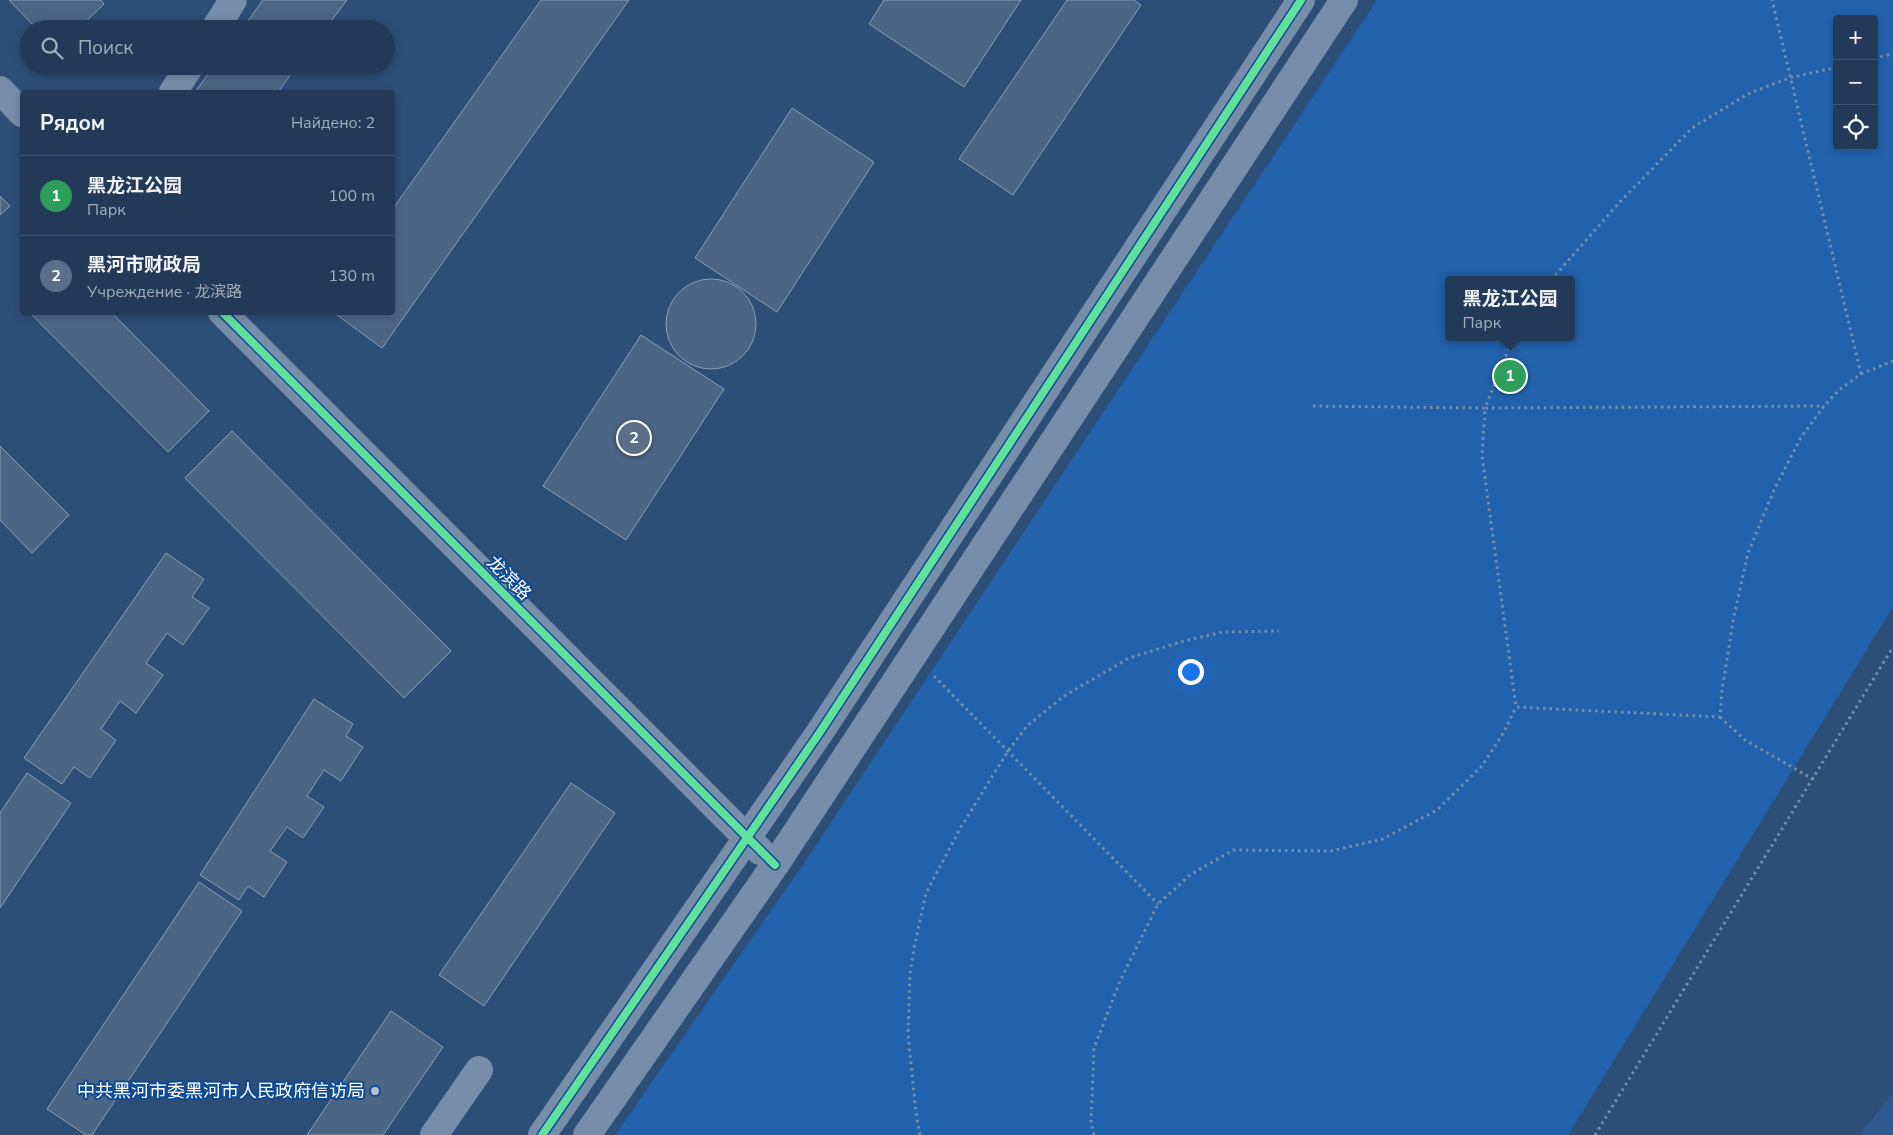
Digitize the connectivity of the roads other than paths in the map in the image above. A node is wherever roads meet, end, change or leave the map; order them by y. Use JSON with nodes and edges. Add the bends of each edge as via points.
{"nodes":[{"id":1,"x":233,"y":0,"type":"edge"},
{"id":2,"x":1301,"y":0,"type":"edge"},
{"id":3,"x":1344,"y":0,"type":"edge"},
{"id":4,"x":220,"y":20,"type":"edge"},
{"id":5,"x":184,"y":75,"type":"edge"},
{"id":6,"x":0,"y":90,"type":"edge"},
{"id":7,"x":174,"y":90,"type":"edge"},
{"id":8,"x":20,"y":111,"type":"edge"},
{"id":9,"x":225,"y":315,"type":"edge"},
{"id":10,"x":747,"y":838,"type":"junction"},
{"id":11,"x":775,"y":866,"type":"junction"},
{"id":12,"x":478,"y":1070,"type":"dead end"},
{"id":13,"x":434,"y":1135,"type":"edge"},
{"id":14,"x":542,"y":1135,"type":"edge"},
{"id":15,"x":587,"y":1135,"type":"edge"}],
"edges":[{"from":1,"to":4,"type":"street"},
{"from":2,"to":10,"type":"street"},
{"from":3,"to":11,"type":"street"},
{"from":5,"to":7,"type":"street"},
{"from":6,"to":8,"type":"street"},
{"from":9,"to":10,"type":"street","name":"龙滨路"},
{"from":10,"to":11,"type":"street","name":"龙滨路"},
{"from":10,"to":14,"type":"street"},
{"from":11,"to":15,"type":"street"},
{"from":12,"to":13,"type":"street"}]}
